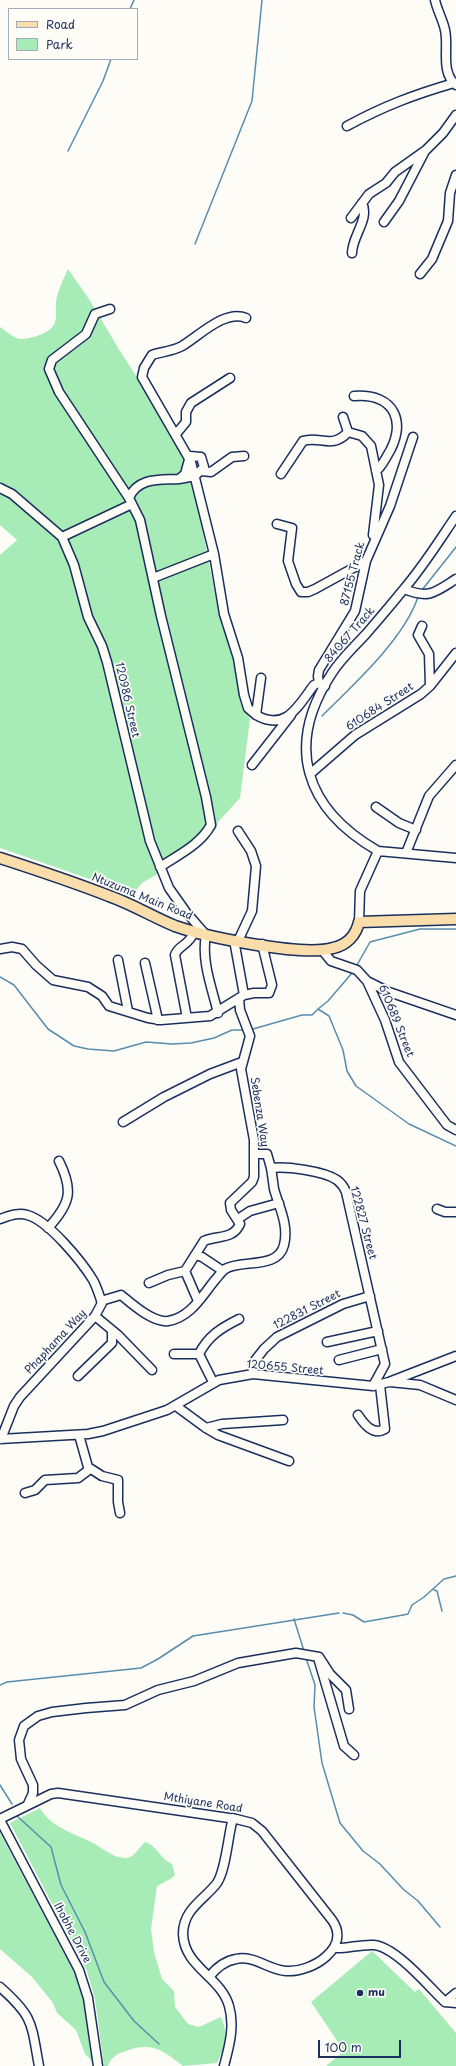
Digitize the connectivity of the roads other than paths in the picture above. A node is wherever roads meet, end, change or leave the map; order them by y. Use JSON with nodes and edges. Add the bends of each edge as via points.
{"nodes":[{"id":1,"x":435,"y":0,"type":"edge"},
{"id":2,"x":455,"y":84,"type":"edge"},
{"id":3,"x":456,"y":114,"type":"edge"},
{"id":4,"x":347,"y":126,"type":"dead end"},
{"id":5,"x":426,"y":150,"type":"junction"},
{"id":6,"x":456,"y":175,"type":"edge"},
{"id":7,"x":362,"y":202,"type":"junction"},
{"id":8,"x":351,"y":218,"type":"dead end"},
{"id":9,"x":384,"y":222,"type":"dead end"},
{"id":10,"x":352,"y":253,"type":"dead end"},
{"id":11,"x":420,"y":274,"type":"dead end"},
{"id":12,"x":110,"y":309,"type":"dead end"},
{"id":13,"x":246,"y":318,"type":"dead end"},
{"id":14,"x":230,"y":378,"type":"dead end"},
{"id":15,"x":354,"y":396,"type":"dead end"},
{"id":16,"x":343,"y":417,"type":"dead end"},
{"id":17,"x":348,"y":432,"type":"junction"},
{"id":18,"x":176,"y":434,"type":"junction"},
{"id":19,"x":413,"y":437,"type":"dead end"},
{"id":20,"x":244,"y":456,"type":"dead end"},
{"id":21,"x":189,"y":457,"type":"junction"},
{"id":22,"x":376,"y":471,"type":"junction"},
{"id":23,"x":198,"y":474,"type":"junction"},
{"id":24,"x":280,"y":474,"type":"dead end"},
{"id":25,"x":179,"y":479,"type":"junction"},
{"id":26,"x":0,"y":488,"type":"edge"},
{"id":27,"x":130,"y":501,"type":"junction"},
{"id":28,"x":456,"y":516,"type":"edge"},
{"id":29,"x":277,"y":524,"type":"dead end"},
{"id":30,"x":62,"y":537,"type":"junction"},
{"id":31,"x":371,"y":547,"type":"junction"},
{"id":32,"x":214,"y":554,"type":"junction"},
{"id":33,"x":366,"y":561,"type":"junction"},
{"id":34,"x":153,"y":578,"type":"junction"},
{"id":35,"x":456,"y":579,"type":"edge"},
{"id":36,"x":404,"y":589,"type":"junction"},
{"id":37,"x":422,"y":626,"type":"dead end"},
{"id":38,"x":456,"y":653,"type":"edge"},
{"id":39,"x":261,"y":678,"type":"dead end"},
{"id":40,"x":322,"y":684,"type":"junction"},
{"id":41,"x":430,"y":686,"type":"junction"},
{"id":42,"x":256,"y":715,"type":"junction"},
{"id":43,"x":292,"y":715,"type":"junction"},
{"id":44,"x":252,"y":764,"type":"dead end"},
{"id":45,"x":456,"y":765,"type":"edge"},
{"id":46,"x":310,"y":774,"type":"junction"},
{"id":47,"x":376,"y":806,"type":"dead end"},
{"id":48,"x":416,"y":830,"type":"junction"},
{"id":49,"x":238,"y":831,"type":"dead end"},
{"id":50,"x":378,"y":851,"type":"junction"},
{"id":51,"x":406,"y":853,"type":"junction"},
{"id":52,"x":0,"y":858,"type":"edge"},
{"id":53,"x":456,"y":858,"type":"edge"},
{"id":54,"x":160,"y":867,"type":"junction"},
{"id":55,"x":456,"y":919,"type":"edge"},
{"id":56,"x":359,"y":922,"type":"junction"},
{"id":57,"x":194,"y":932,"type":"junction"},
{"id":58,"x":206,"y":935,"type":"junction"},
{"id":59,"x":236,"y":940,"type":"junction"},
{"id":60,"x":262,"y":944,"type":"junction"},
{"id":61,"x":0,"y":949,"type":"edge"},
{"id":62,"x":322,"y":950,"type":"junction"},
{"id":63,"x":118,"y":960,"type":"dead end"},
{"id":64,"x":145,"y":964,"type":"dead end"},
{"id":65,"x":367,"y":981,"type":"junction"},
{"id":66,"x":242,"y":997,"type":"junction"},
{"id":67,"x":128,"y":1011,"type":"junction"},
{"id":68,"x":218,"y":1012,"type":"junction"},
{"id":69,"x":456,"y":1015,"type":"edge"},
{"id":70,"x":187,"y":1018,"type":"junction"},
{"id":71,"x":158,"y":1020,"type":"junction"},
{"id":72,"x":242,"y":1062,"type":"junction"},
{"id":73,"x":122,"y":1122,"type":"dead end"},
{"id":74,"x":456,"y":1130,"type":"edge"},
{"id":75,"x":254,"y":1154,"type":"junction"},
{"id":76,"x":59,"y":1161,"type":"dead end"},
{"id":77,"x":271,"y":1168,"type":"junction"},
{"id":78,"x":279,"y":1203,"type":"junction"},
{"id":79,"x":437,"y":1209,"type":"dead end"},
{"id":80,"x":456,"y":1212,"type":"edge"},
{"id":81,"x":0,"y":1219,"type":"edge"},
{"id":82,"x":238,"y":1219,"type":"junction"},
{"id":83,"x":48,"y":1228,"type":"junction"},
{"id":84,"x":195,"y":1255,"type":"junction"},
{"id":85,"x":185,"y":1271,"type":"junction"},
{"id":86,"x":223,"y":1271,"type":"junction"},
{"id":87,"x":149,"y":1284,"type":"dead end"},
{"id":88,"x":370,"y":1296,"type":"junction"},
{"id":89,"x":101,"y":1301,"type":"junction"},
{"id":90,"x":198,"y":1301,"type":"junction"},
{"id":91,"x":96,"y":1316,"type":"junction"},
{"id":92,"x":239,"y":1319,"type":"dead end"},
{"id":93,"x":112,"y":1331,"type":"junction"},
{"id":94,"x":378,"y":1331,"type":"junction"},
{"id":95,"x":327,"y":1342,"type":"dead end"},
{"id":96,"x":382,"y":1349,"type":"junction"},
{"id":97,"x":174,"y":1354,"type":"dead end"},
{"id":98,"x":199,"y":1354,"type":"junction"},
{"id":99,"x":456,"y":1356,"type":"edge"},
{"id":100,"x":339,"y":1360,"type":"dead end"},
{"id":101,"x":152,"y":1370,"type":"dead end"},
{"id":102,"x":252,"y":1374,"type":"junction"},
{"id":103,"x":78,"y":1376,"type":"dead end"},
{"id":104,"x":213,"y":1382,"type":"junction"},
{"id":105,"x":389,"y":1382,"type":"junction"},
{"id":106,"x":376,"y":1385,"type":"junction"},
{"id":107,"x":456,"y":1400,"type":"edge"},
{"id":108,"x":176,"y":1406,"type":"junction"},
{"id":109,"x":358,"y":1415,"type":"dead end"},
{"id":110,"x":283,"y":1420,"type":"dead end"},
{"id":111,"x":206,"y":1428,"type":"junction"},
{"id":112,"x":79,"y":1435,"type":"junction"},
{"id":113,"x":0,"y":1439,"type":"edge"},
{"id":114,"x":289,"y":1461,"type":"dead end"},
{"id":115,"x":90,"y":1469,"type":"junction"},
{"id":116,"x":25,"y":1493,"type":"dead end"},
{"id":117,"x":120,"y":1513,"type":"dead end"},
{"id":118,"x":318,"y":1656,"type":"junction"},
{"id":119,"x":349,"y":1709,"type":"dead end"},
{"id":120,"x":354,"y":1755,"type":"dead end"},
{"id":121,"x":28,"y":1804,"type":"junction"},
{"id":122,"x":233,"y":1818,"type":"junction"},
{"id":123,"x":0,"y":1819,"type":"edge"},
{"id":124,"x":334,"y":1948,"type":"junction"},
{"id":125,"x":209,"y":1977,"type":"junction"},
{"id":126,"x":0,"y":1987,"type":"edge"},
{"id":127,"x":456,"y":1993,"type":"edge"},
{"id":128,"x":445,"y":2002,"type":"junction"},
{"id":129,"x":456,"y":2003,"type":"edge"},
{"id":130,"x":39,"y":2066,"type":"edge"},
{"id":131,"x":98,"y":2066,"type":"edge"},
{"id":132,"x":224,"y":2066,"type":"edge"}],
"edges":[{"from":1,"to":2,"type":"street","via":[[445,30],[447,70]]},
{"from":2,"to":4,"type":"street","via":[[412,95],[380,108]]},
{"from":3,"to":5,"type":"street","via":[[443,133]]},
{"from":5,"to":7,"type":"street","via":[[395,172],[386,183]]},
{"from":5,"to":9,"type":"street","via":[[399,201]]},
{"from":6,"to":11,"type":"street","via":[[450,193],[447,224],[432,259]]},
{"from":7,"to":8,"type":"street"},
{"from":7,"to":10,"type":"street","via":[[364,214]]},
{"from":12,"to":27,"type":"street","via":[[95,314],[86,334],[52,360],[49,369],[59,392]]},
{"from":13,"to":18,"type":"street","via":[[236,315],[202,330],[182,346],[150,357],[144,368],[143,381]]},
{"from":14,"to":18,"type":"street","via":[[191,403],[186,412],[186,422]]},
{"from":15,"to":22,"type":"street","via":[[378,397],[390,407],[396,418],[398,426],[395,440]]},
{"from":16,"to":17,"type":"street"},
{"from":17,"to":22,"type":"street","via":[[368,441]]},
{"from":17,"to":24,"type":"street","via":[[341,439],[334,441],[303,441]]},
{"from":18,"to":21,"type":"street"},
{"from":19,"to":31,"type":"street","name":"87155 Track","via":[[390,506]]},
{"from":20,"to":23,"type":"street","via":[[234,456],[211,472]]},
{"from":21,"to":23,"type":"street"},
{"from":21,"to":23,"type":"street","via":[[197,456],[202,459],[204,467]]},
{"from":21,"to":25,"type":"street","via":[[186,474]]},
{"from":22,"to":31,"type":"street","via":[[379,485]]},
{"from":23,"to":25,"type":"street"},
{"from":23,"to":32,"type":"street"},
{"from":25,"to":27,"type":"street","via":[[147,481],[134,490]]},
{"from":26,"to":30,"type":"street","name":"120986 Street","via":[[12,494]]},
{"from":27,"to":30,"type":"street"},
{"from":27,"to":34,"type":"street","via":[[140,520]]},
{"from":28,"to":36,"type":"street","name":"84067 Track","via":[[428,559]]},
{"from":29,"to":33,"type":"street","via":[[289,526],[293,530],[288,561],[300,592],[315,589]]},
{"from":30,"to":54,"type":"street","name":"120986 Street","via":[[74,565],[88,617],[102,646],[150,841]]},
{"from":31,"to":33,"type":"street","name":"87155 Track"},
{"from":32,"to":34,"type":"street"},
{"from":32,"to":42,"type":"street","via":[[224,614],[238,658],[244,695],[248,708]]},
{"from":33,"to":40,"type":"street","name":"87155 Track","via":[[355,611],[320,670],[318,676]]},
{"from":34,"to":54,"type":"street","via":[[211,825],[202,838]]},
{"from":35,"to":36,"type":"street","via":[[427,594],[420,595]]},
{"from":36,"to":40,"type":"street","name":"84067 Track"},
{"from":37,"to":41,"type":"street","via":[[418,635],[429,654]]},
{"from":38,"to":41,"type":"street","name":"610684 Street"},
{"from":39,"to":42,"type":"street"},
{"from":40,"to":43,"type":"street","via":[[314,685]]},
{"from":40,"to":46,"type":"street","name":"84067 Track","via":[[308,725],[306,748]]},
{"from":41,"to":46,"type":"street","name":"610684 Street","via":[[355,735]]},
{"from":42,"to":43,"type":"street","via":[[272,721]]},
{"from":43,"to":44,"type":"street"},
{"from":45,"to":48,"type":"street","via":[[429,796]]},
{"from":46,"to":50,"type":"street","name":"84067 Track","via":[[331,814],[353,834]]},
{"from":47,"to":48,"type":"street","via":[[399,823]]},
{"from":48,"to":51,"type":"street"},
{"from":49,"to":59,"type":"street","via":[[251,851],[256,866],[252,912]]},
{"from":50,"to":51,"type":"street"},
{"from":50,"to":56,"type":"street","via":[[360,891]]},
{"from":51,"to":53,"type":"street"},
{"from":52,"to":57,"type":"main road","name":"Ntuzuma Main Road","via":[[115,898]]},
{"from":54,"to":58,"type":"street","name":"120986 Street","via":[[173,894]]},
{"from":55,"to":56,"type":"main road"},
{"from":56,"to":62,"type":"main road","name":"Ntuzuma Main Road","via":[[358,930],[349,940],[338,947]]},
{"from":57,"to":58,"type":"main road","name":"Ntuzuma Main Road"},
{"from":57,"to":70,"type":"street","via":[[190,941],[178,949],[175,955]]},
{"from":58,"to":59,"type":"main road","name":"Ntuzuma Main Road"},
{"from":58,"to":68,"type":"street","via":[[207,967]]},
{"from":59,"to":60,"type":"main road","name":"Ntuzuma Main Road"},
{"from":59,"to":66,"type":"street","name":"Sebenza Way"},
{"from":60,"to":62,"type":"main road","name":"Ntuzuma Main Road"},
{"from":60,"to":66,"type":"street","via":[[272,989],[269,993]]},
{"from":61,"to":67,"type":"street","via":[[24,950],[53,980],[88,987],[102,996],[109,1006]]},
{"from":62,"to":65,"type":"street","name":"610689 Street","via":[[331,961],[357,970]]},
{"from":63,"to":67,"type":"street"},
{"from":64,"to":71,"type":"street"},
{"from":65,"to":69,"type":"street","via":[[389,992]]},
{"from":65,"to":74,"type":"street","name":"610689 Street","via":[[385,1020],[399,1062],[447,1125]]},
{"from":66,"to":68,"type":"street"},
{"from":66,"to":72,"type":"street","name":"Sebenza Way","via":[[240,1010],[250,1036]]},
{"from":67,"to":71,"type":"street"},
{"from":68,"to":70,"type":"street","via":[[210,1016]]},
{"from":70,"to":71,"type":"street"},
{"from":72,"to":73,"type":"street","via":[[210,1074]]},
{"from":72,"to":75,"type":"street","name":"Sebenza Way"},
{"from":75,"to":77,"type":"street","via":[[267,1154]]},
{"from":75,"to":82,"type":"street","name":"Sebenza Way","via":[[252,1182],[230,1203],[231,1210]]},
{"from":76,"to":83,"type":"street","via":[[69,1186],[68,1199],[64,1210]]},
{"from":77,"to":78,"type":"street"},
{"from":77,"to":88,"type":"street","name":"122827 Street","via":[[292,1167],[329,1176],[342,1185],[346,1192]]},
{"from":78,"to":82,"type":"street","via":[[250,1212]]},
{"from":78,"to":86,"type":"street","via":[[286,1227],[284,1246],[281,1250],[263,1262],[233,1266]]},
{"from":79,"to":80,"type":"street"},
{"from":81,"to":83,"type":"street","via":[[19,1213],[34,1217]]},
{"from":82,"to":84,"type":"street","via":[[240,1224],[236,1231],[221,1238],[206,1240]]},
{"from":83,"to":89,"type":"street","via":[[75,1254],[93,1280]]},
{"from":84,"to":85,"type":"street"},
{"from":84,"to":86,"type":"street"},
{"from":85,"to":87,"type":"street","via":[[168,1274]]},
{"from":85,"to":90,"type":"street"},
{"from":86,"to":90,"type":"street"},
{"from":88,"to":94,"type":"street","name":"122827 Street"},
{"from":88,"to":102,"type":"street","name":"122831 Street","via":[[343,1304],[277,1337],[253,1363]]},
{"from":89,"to":90,"type":"street","via":[[121,1295],[139,1309],[166,1322],[186,1313]]},
{"from":89,"to":91,"type":"street","name":"Phaphama Way"},
{"from":91,"to":93,"type":"street"},
{"from":91,"to":113,"type":"street","name":"Phaphama Way","via":[[20,1397]]},
{"from":92,"to":98,"type":"street","via":[[213,1334]]},
{"from":93,"to":101,"type":"street"},
{"from":93,"to":103,"type":"street","via":[[112,1343]]},
{"from":94,"to":95,"type":"street"},
{"from":94,"to":96,"type":"street","name":"122827 Street"},
{"from":96,"to":100,"type":"street"},
{"from":96,"to":106,"type":"street","name":"122827 Street","via":[[384,1367]]},
{"from":97,"to":98,"type":"street"},
{"from":98,"to":104,"type":"street"},
{"from":99,"to":105,"type":"street","name":"120655 Street"},
{"from":102,"to":104,"type":"street","name":"120655 Street"},
{"from":102,"to":106,"type":"street","name":"120655 Street"},
{"from":104,"to":108,"type":"street","name":"120655 Street"},
{"from":105,"to":106,"type":"street","name":"120655 Street"},
{"from":105,"to":107,"type":"street","via":[[420,1385]]},
{"from":106,"to":109,"type":"street","via":[[385,1429],[375,1431],[368,1428]]},
{"from":108,"to":111,"type":"street"},
{"from":108,"to":112,"type":"street","name":"120655 Street","via":[[130,1423]]},
{"from":110,"to":111,"type":"street","via":[[222,1424]]},
{"from":111,"to":114,"type":"street","via":[[218,1435]]},
{"from":112,"to":113,"type":"street","name":"120655 Street"},
{"from":112,"to":115,"type":"street"},
{"from":115,"to":116,"type":"street","via":[[78,1478],[45,1480],[35,1490]]},
{"from":115,"to":117,"type":"street","via":[[102,1476],[117,1478]]},
{"from":118,"to":119,"type":"street","via":[[330,1674],[346,1690]]},
{"from":118,"to":120,"type":"street","via":[[344,1746]]},
{"from":118,"to":121,"type":"street","via":[[296,1653],[238,1664],[194,1681],[158,1690],[125,1705],[52,1712],[38,1716],[24,1726],[19,1740],[21,1758],[33,1785]]},
{"from":121,"to":122,"type":"street","name":"Mthiyane Road","via":[[51,1794],[64,1793]]},
{"from":121,"to":123,"type":"street","name":"Mthiyane Road"},
{"from":122,"to":124,"type":"street","name":"Mthiyane Road","via":[[252,1823],[291,1866],[336,1926],[339,1935]]},
{"from":122,"to":125,"type":"street","via":[[221,1875],[188,1914],[184,1923],[187,1953]]},
{"from":123,"to":131,"type":"street","name":"Ihobhe Drive","via":[[80,1970],[88,1998]]},
{"from":124,"to":125,"type":"street","via":[[318,1962],[299,1970],[282,1970],[253,1960],[236,1959],[220,1966]]},
{"from":124,"to":128,"type":"street","via":[[369,1945],[382,1947],[414,1970]]},
{"from":125,"to":132,"type":"street","via":[[223,1994],[230,2011],[232,2029]]},
{"from":126,"to":130,"type":"street","via":[[20,2005],[30,2019]]},
{"from":127,"to":128,"type":"street"},
{"from":128,"to":129,"type":"street"}]}
